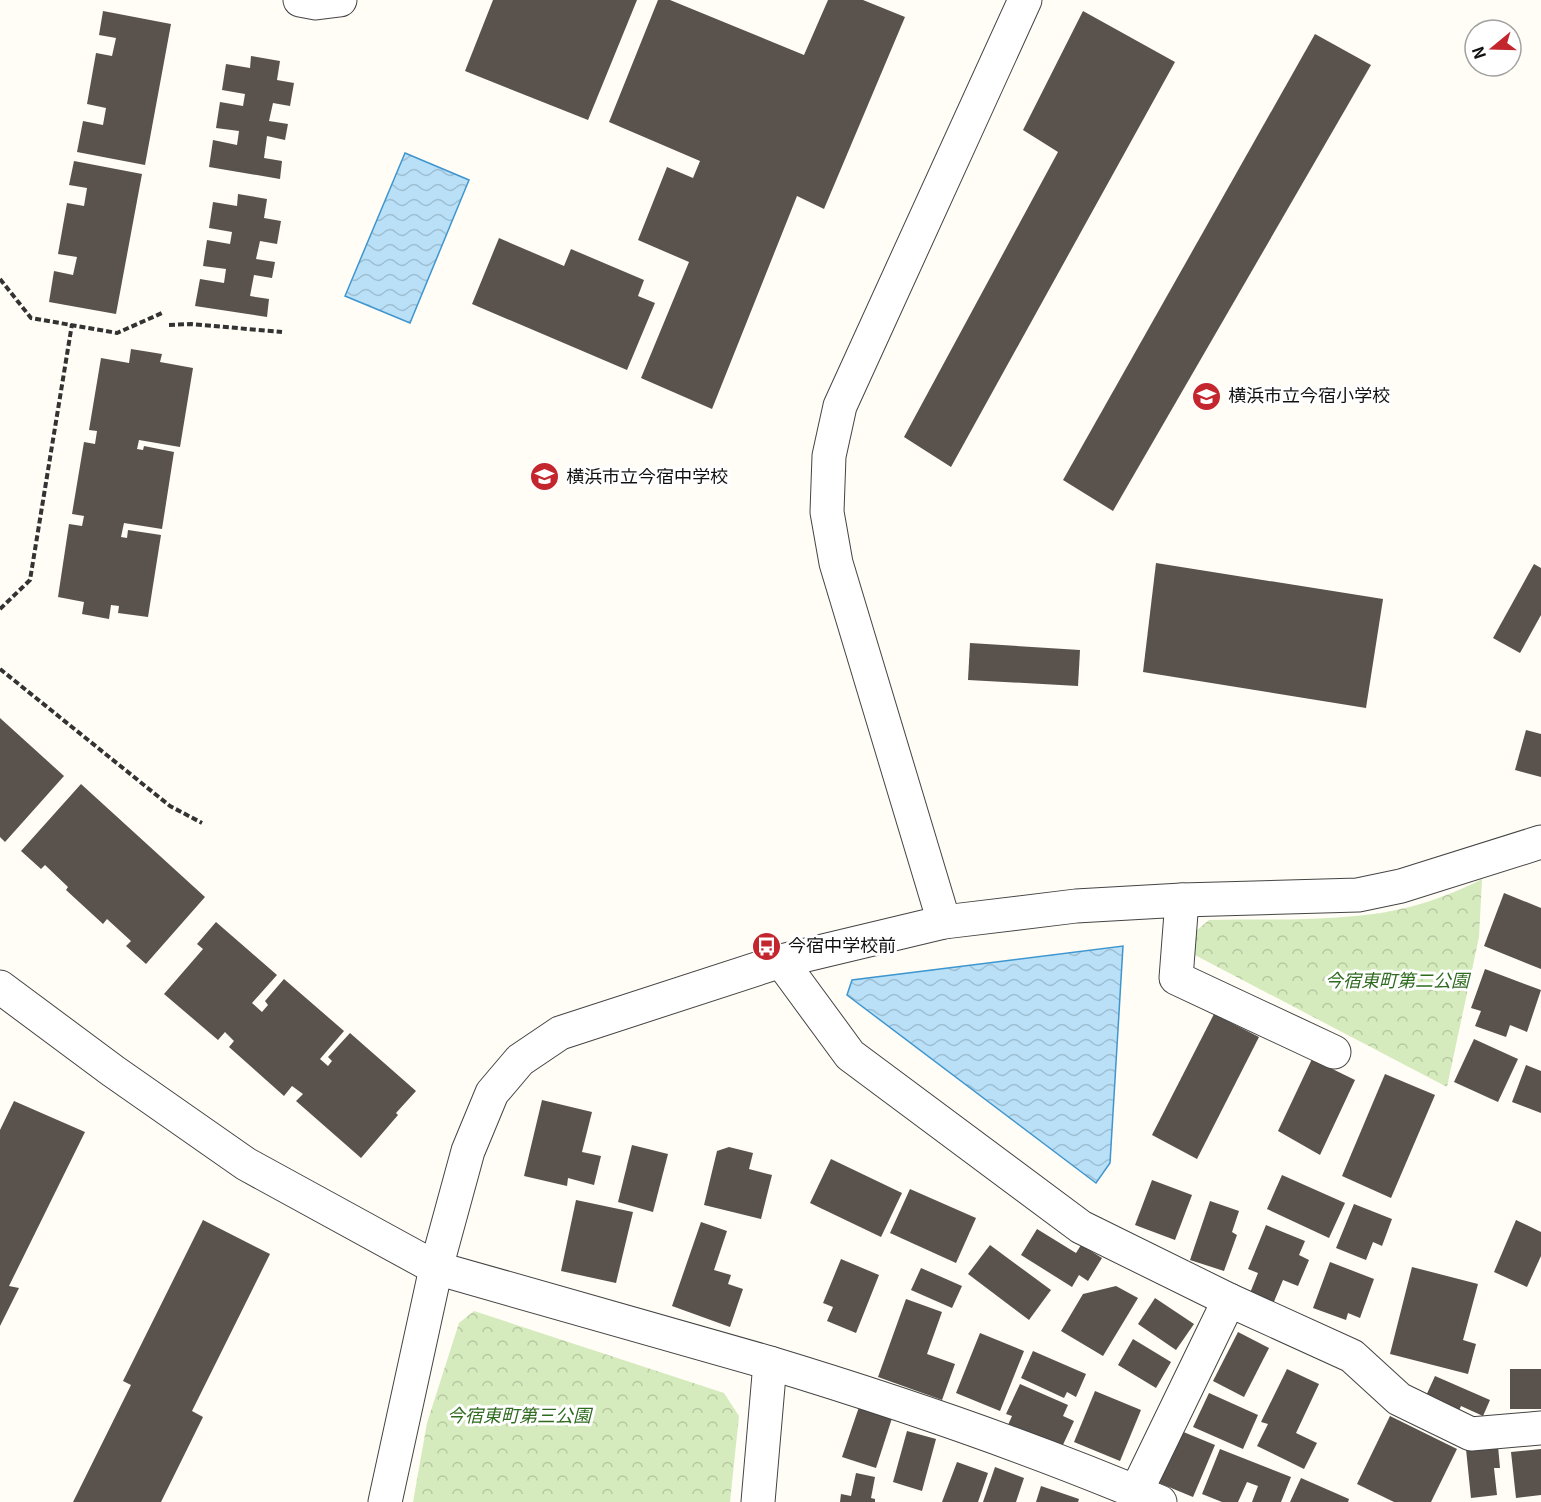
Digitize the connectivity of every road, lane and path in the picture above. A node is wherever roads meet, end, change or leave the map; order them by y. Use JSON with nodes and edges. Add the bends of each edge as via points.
{"nodes":[{"id":1,"x":300,"y":0,"type":"edge"},
{"id":2,"x":340,"y":0,"type":"edge"},
{"id":3,"x":1025,"y":0,"type":"edge"},
{"id":4,"x":0,"y":279,"type":"edge"},
{"id":5,"x":162,"y":313,"type":"dead end"},
{"id":6,"x":72,"y":324,"type":"junction"},
{"id":7,"x":169,"y":326,"type":"dead end"},
{"id":8,"x":282,"y":332,"type":"dead end"},
{"id":9,"x":0,"y":609,"type":"edge"},
{"id":10,"x":0,"y":669,"type":"edge"},
{"id":11,"x":202,"y":823,"type":"dead end"},
{"id":12,"x":1541,"y":842,"type":"edge"},
{"id":13,"x":1182,"y":900,"type":"junction"},
{"id":14,"x":944,"y":922,"type":"junction"},
{"id":15,"x":781,"y":961,"type":"junction"},
{"id":16,"x":0,"y":987,"type":"edge"},
{"id":17,"x":1334,"y":1052,"type":"dead end"},
{"id":18,"x":436,"y":1268,"type":"junction"},
{"id":19,"x":1229,"y":1300,"type":"junction"},
{"id":20,"x":770,"y":1363,"type":"junction"},
{"id":21,"x":1541,"y":1428,"type":"edge"},
{"id":22,"x":1148,"y":1497,"type":"edge"},
{"id":23,"x":385,"y":1502,"type":"edge"},
{"id":24,"x":758,"y":1502,"type":"edge"}],
"edges":[{"from":1,"to":2,"type":"street"},
{"from":3,"to":14,"type":"street","via":[[840,406],[829,456],[827,512],[836,563]]},
{"from":4,"to":6,"type":"path","via":[[31,318]]},
{"from":5,"to":6,"type":"path","via":[[117,333]]},
{"from":6,"to":9,"type":"path","via":[[30,580]]},
{"from":7,"to":8,"type":"path","via":[[191,324]]},
{"from":10,"to":11,"type":"path","via":[[170,806]]},
{"from":12,"to":13,"type":"street","via":[[1401,886],[1358,895]]},
{"from":13,"to":14,"type":"street","via":[[1076,906]]},
{"from":13,"to":17,"type":"street","via":[[1176,978]]},
{"from":14,"to":15,"type":"street"},
{"from":15,"to":18,"type":"street","via":[[560,1033],[520,1060],[492,1094],[468,1151]]},
{"from":15,"to":19,"type":"street","via":[[850,1055],[1081,1227]]},
{"from":16,"to":18,"type":"street","via":[[246,1164]]},
{"from":18,"to":20,"type":"street"},
{"from":18,"to":23,"type":"street"},
{"from":19,"to":21,"type":"street","via":[[1352,1356],[1399,1399],[1471,1434]]},
{"from":19,"to":22,"type":"street"},
{"from":20,"to":22,"type":"street","via":[[990,1436]]},
{"from":20,"to":24,"type":"street"}]}
